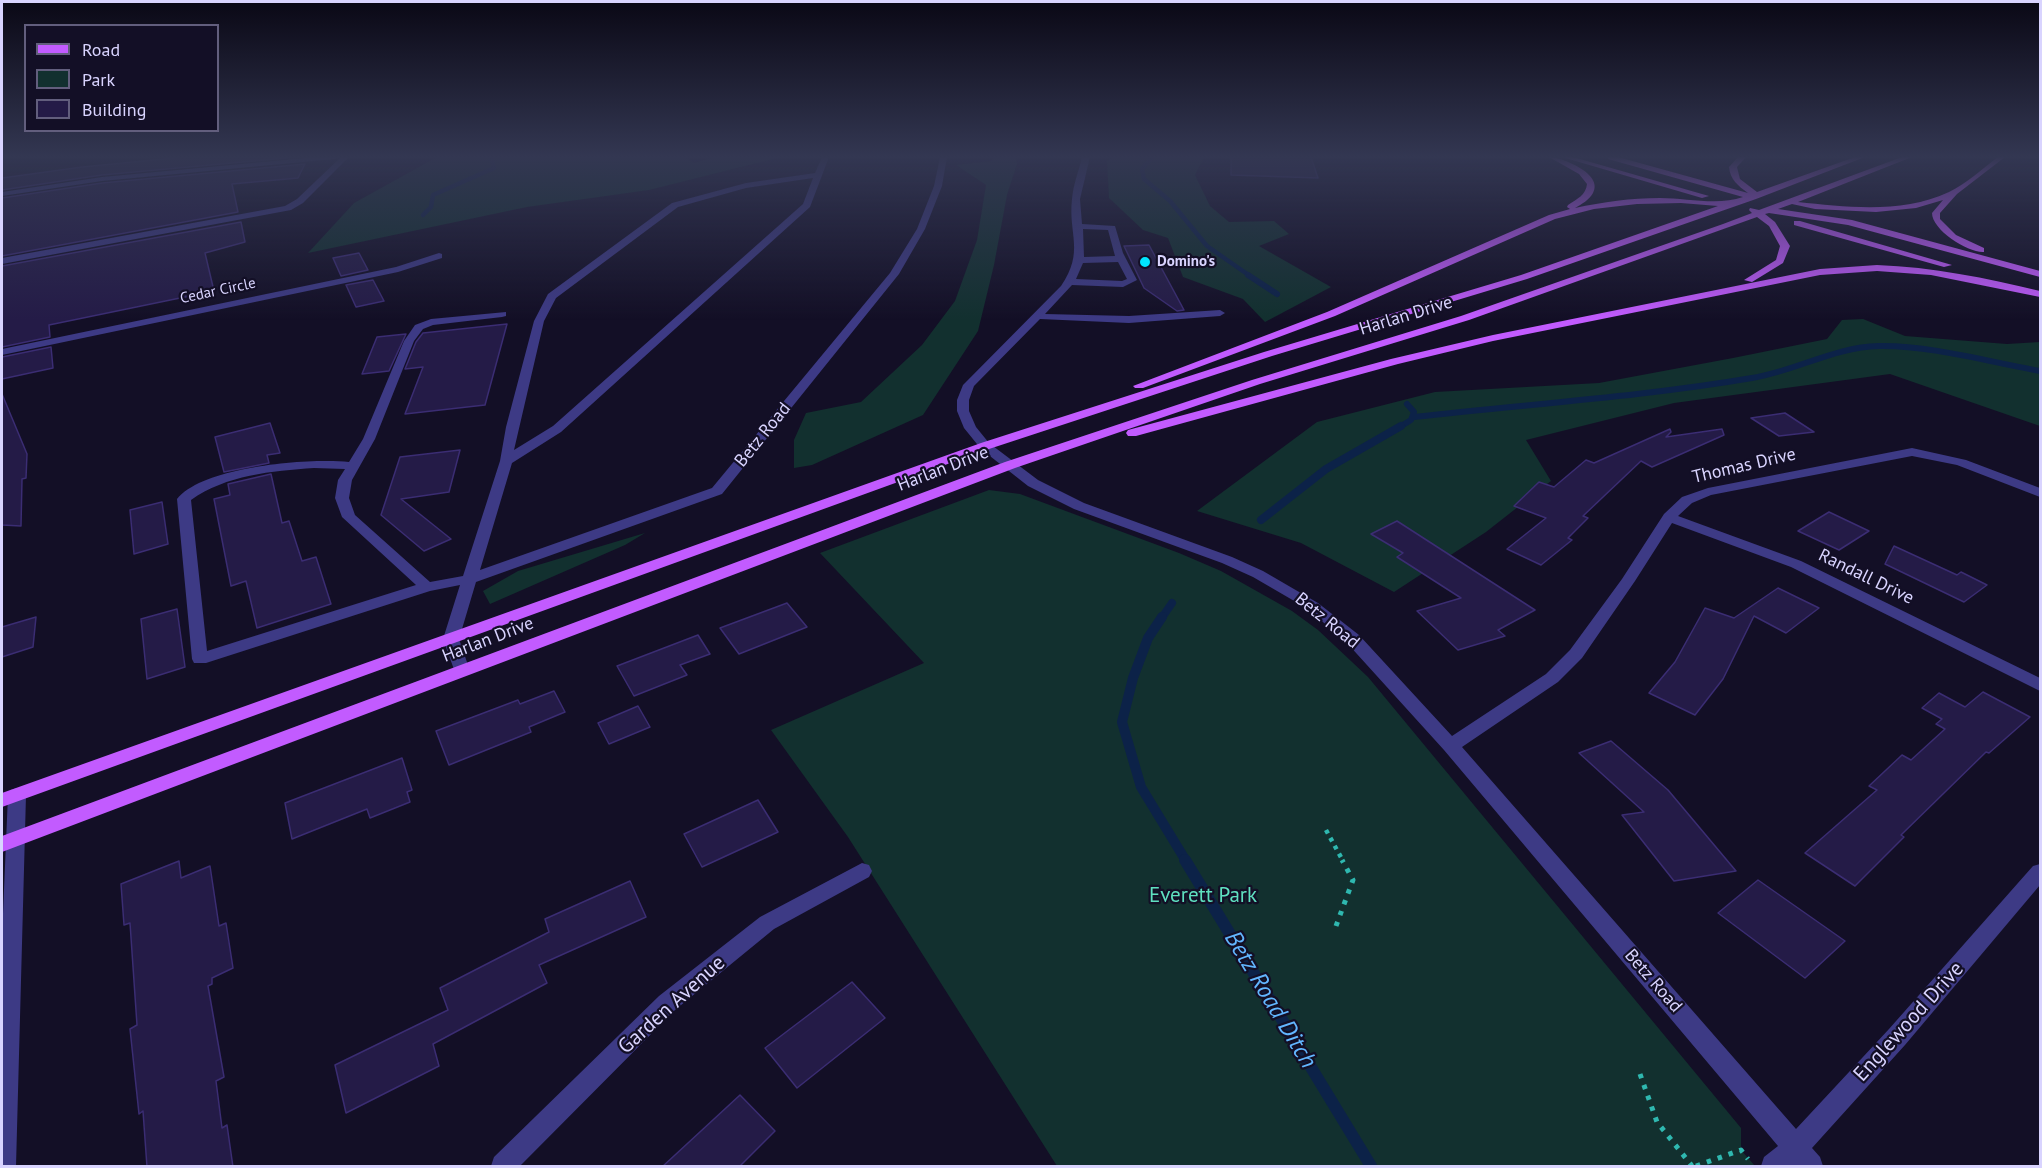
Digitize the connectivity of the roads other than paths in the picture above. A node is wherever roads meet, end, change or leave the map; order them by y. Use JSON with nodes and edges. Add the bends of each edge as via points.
{"nodes":[{"id":1,"x":273,"y":212,"type":"edge"},
{"id":2,"x":667,"y":212,"type":"edge"},
{"id":3,"x":799,"y":212,"type":"edge"},
{"id":4,"x":928,"y":212,"type":"edge"},
{"id":5,"x":1076,"y":212,"type":"edge"},
{"id":6,"x":1562,"y":212,"type":"edge"},
{"id":7,"x":1575,"y":212,"type":"edge"},
{"id":8,"x":1711,"y":212,"type":"edge"},
{"id":9,"x":1755,"y":212,"type":"edge"},
{"id":10,"x":1760,"y":212,"type":"edge"},
{"id":11,"x":1764,"y":212,"type":"edge"},
{"id":12,"x":1777,"y":212,"type":"edge"},
{"id":13,"x":1786,"y":212,"type":"edge"},
{"id":14,"x":1807,"y":212,"type":"edge"},
{"id":15,"x":1937,"y":212,"type":"edge"},
{"id":16,"x":1789,"y":213,"type":"junction"},
{"id":17,"x":1552,"y":217,"type":"junction"},
{"id":18,"x":1852,"y":223,"type":"junction"},
{"id":19,"x":1077,"y":226,"type":"junction"},
{"id":20,"x":1856,"y":239,"type":"junction"},
{"id":21,"x":439,"y":256,"type":"dead end"},
{"id":22,"x":1121,"y":259,"type":"junction"},
{"id":23,"x":1079,"y":260,"type":"junction"},
{"id":24,"x":2,"y":261,"type":"edge"},
{"id":25,"x":2040,"y":272,"type":"edge"},
{"id":26,"x":1069,"y":282,"type":"junction"},
{"id":27,"x":2040,"y":292,"type":"edge"},
{"id":28,"x":1709,"y":294,"type":"junction"},
{"id":29,"x":1220,"y":314,"type":"dead end"},
{"id":30,"x":502,"y":315,"type":"dead end"},
{"id":31,"x":1037,"y":316,"type":"junction"},
{"id":32,"x":2,"y":352,"type":"edge"},
{"id":33,"x":985,"y":446,"type":"junction"},
{"id":34,"x":506,"y":461,"type":"junction"},
{"id":35,"x":1010,"y":465,"type":"junction"},
{"id":36,"x":353,"y":466,"type":"junction"},
{"id":37,"x":2040,"y":493,"type":"edge"},
{"id":38,"x":1669,"y":517,"type":"junction"},
{"id":39,"x":469,"y":579,"type":"junction"},
{"id":40,"x":427,"y":587,"type":"junction"},
{"id":41,"x":451,"y":639,"type":"junction"},
{"id":42,"x":462,"y":671,"type":"junction"},
{"id":43,"x":2040,"y":685,"type":"edge"},
{"id":44,"x":1450,"y":745,"type":"junction"},
{"id":45,"x":9,"y":798,"type":"edge"},
{"id":46,"x":8,"y":842,"type":"edge"},
{"id":47,"x":862,"y":871,"type":"dead end"},
{"id":48,"x":2040,"y":872,"type":"edge"},
{"id":49,"x":1796,"y":1147,"type":"junction"},
{"id":50,"x":4,"y":1167,"type":"edge"},
{"id":51,"x":502,"y":1167,"type":"edge"},
{"id":52,"x":1773,"y":1167,"type":"edge"},
{"id":53,"x":1811,"y":1167,"type":"edge"}],
"edges":[{"from":1,"to":24,"type":"street"},
{"from":2,"to":34,"type":"street","via":[[552,296],[539,321]]},
{"from":3,"to":34,"type":"street","via":[[557,429]]},
{"from":4,"to":39,"type":"street","name":"Betz Road","via":[[894,273],[717,491]]},
{"from":5,"to":19,"type":"street","name":"Betz Road"},
{"from":6,"to":17,"type":"main road"},
{"from":7,"to":17,"type":"main road"},
{"from":8,"to":33,"type":"main road","name":"Harlan Drive","via":[[1501,284]]},
{"from":9,"to":28,"type":"main road","via":[[1778,231],[1785,246],[1780,261],[1758,277]]},
{"from":10,"to":20,"type":"main road"},
{"from":11,"to":35,"type":"main road","name":"Harlan Drive","via":[[1465,318],[1256,382]]},
{"from":12,"to":16,"type":"main road"},
{"from":13,"to":16,"type":"main road"},
{"from":14,"to":18,"type":"main road"},
{"from":15,"to":25,"type":"main road","via":[[1936,220],[1942,228],[1969,246]]},
{"from":16,"to":18,"type":"main road"},
{"from":16,"to":20,"type":"main road"},
{"from":17,"to":33,"type":"main road","via":[[1331,314]]},
{"from":18,"to":25,"type":"main road"},
{"from":19,"to":22,"type":"street","via":[[1112,228]]},
{"from":19,"to":23,"type":"street","name":"Betz Road"},
{"from":20,"to":27,"type":"main road"},
{"from":21,"to":32,"type":"street","name":"Cedar Circle","via":[[398,269]]},
{"from":22,"to":23,"type":"street"},
{"from":22,"to":26,"type":"street","via":[[1132,280],[1123,284]]},
{"from":23,"to":26,"type":"street","name":"Betz Road"},
{"from":26,"to":31,"type":"street","name":"Betz Road"},
{"from":27,"to":28,"type":"main road","via":[[1961,275],[1877,267],[1820,272]]},
{"from":28,"to":35,"type":"main road","via":[[1395,361]]},
{"from":29,"to":31,"type":"street","via":[[1108,321]]},
{"from":30,"to":36,"type":"street","via":[[430,322],[419,327],[409,340],[369,439]]},
{"from":31,"to":33,"type":"street","name":"Betz Road","via":[[969,385],[963,400],[970,428]]},
{"from":33,"to":35,"type":"street","name":"Betz Road"},
{"from":33,"to":41,"type":"main road","name":"Harlan Drive"},
{"from":34,"to":39,"type":"street"},
{"from":35,"to":42,"type":"main road","name":"Harlan Drive"},
{"from":35,"to":44,"type":"street","name":"Betz Road","via":[[1034,483],[1079,506],[1227,560],[1297,596],[1353,639]]},
{"from":36,"to":40,"type":"street","via":[[345,480],[342,498],[349,517]]},
{"from":36,"to":40,"type":"street","via":[[286,466],[192,490],[184,499],[200,659]]},
{"from":37,"to":38,"type":"street","name":"Thomas Drive","via":[[1960,461],[1912,452],[1708,492],[1687,500]]},
{"from":38,"to":43,"type":"street","name":"Randall Drive","via":[[1796,564]]},
{"from":38,"to":44,"type":"street","name":"Thomas Drive","via":[[1576,654],[1552,678]]},
{"from":39,"to":40,"type":"street"},
{"from":39,"to":41,"type":"street"},
{"from":41,"to":42,"type":"street"},
{"from":41,"to":45,"type":"main road","name":"Harlan Drive"},
{"from":42,"to":46,"type":"main road","name":"Harlan Drive"},
{"from":44,"to":49,"type":"street","name":"Betz Road"},
{"from":45,"to":46,"type":"street"},
{"from":46,"to":50,"type":"street"},
{"from":47,"to":51,"type":"street","name":"Garden Avenue","via":[[767,923],[667,1003]]},
{"from":48,"to":49,"type":"street","name":"Englewood Drive"},
{"from":49,"to":52,"type":"street","name":"Englewood Drive"},
{"from":49,"to":53,"type":"street","name":"Betz Road"}]}
